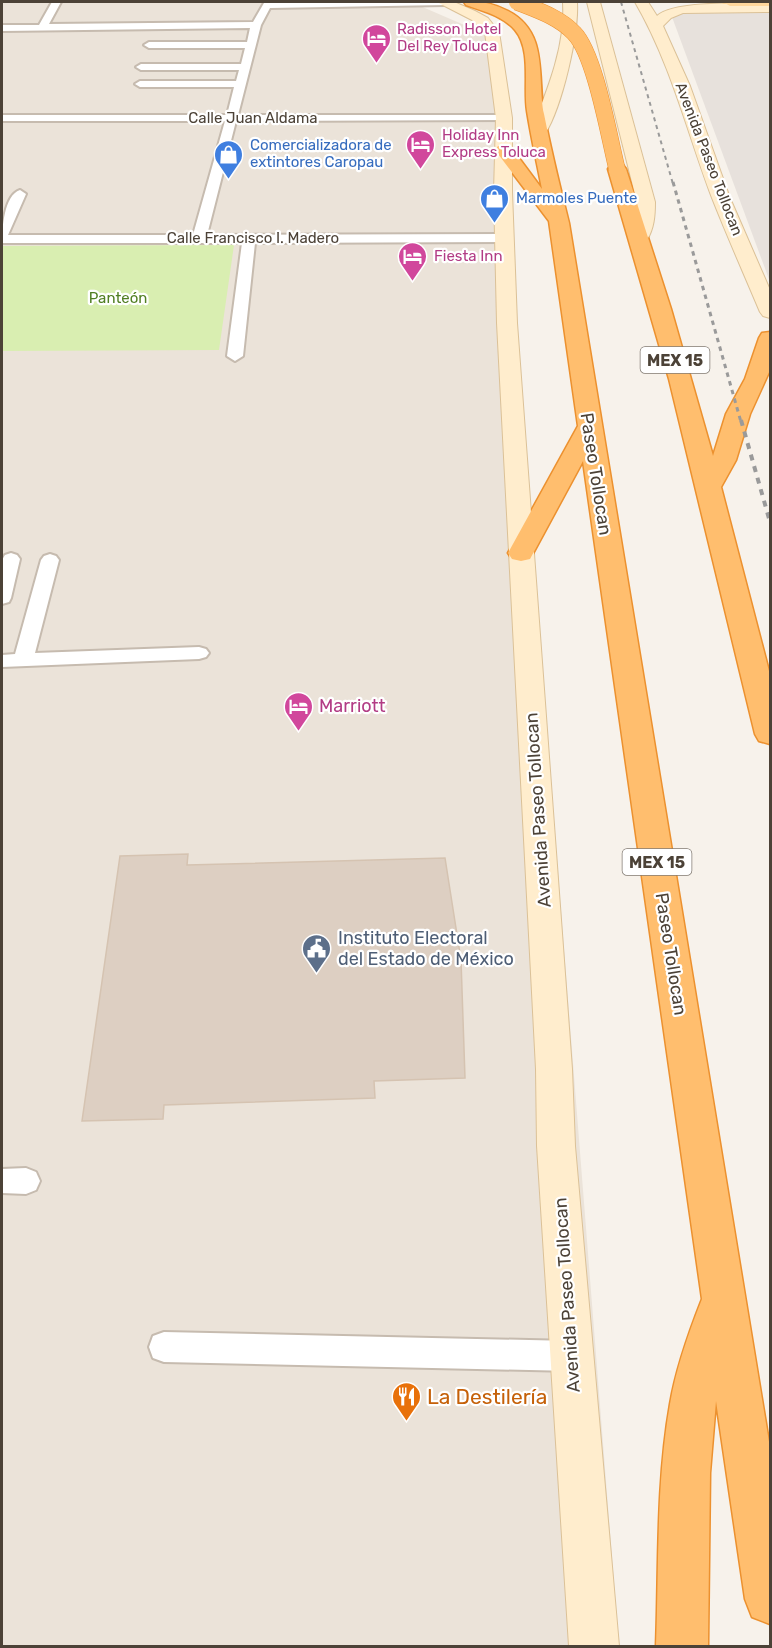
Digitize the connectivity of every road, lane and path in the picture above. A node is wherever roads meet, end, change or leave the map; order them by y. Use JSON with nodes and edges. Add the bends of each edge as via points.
{"nodes":[{"id":1,"x":56,"y":2,"type":"edge"},
{"id":2,"x":444,"y":2,"type":"edge"},
{"id":3,"x":471,"y":2,"type":"edge"},
{"id":4,"x":517,"y":2,"type":"edge"},
{"id":5,"x":730,"y":2,"type":"edge"},
{"id":6,"x":771,"y":2,"type":"edge"},
{"id":7,"x":571,"y":4,"type":"edge"},
{"id":8,"x":594,"y":4,"type":"edge"},
{"id":9,"x":771,"y":8,"type":"edge"},
{"id":10,"x":653,"y":10,"type":"edge"},
{"id":11,"x":256,"y":26,"type":"junction"},
{"id":12,"x":2,"y":28,"type":"edge"},
{"id":13,"x":42,"y":28,"type":"junction"},
{"id":14,"x":149,"y":45,"type":"dead end"},
{"id":15,"x":250,"y":45,"type":"junction"},
{"id":16,"x":141,"y":67,"type":"dead end"},
{"id":17,"x":246,"y":67,"type":"junction"},
{"id":18,"x":140,"y":84,"type":"dead end"},
{"id":19,"x":241,"y":84,"type":"junction"},
{"id":20,"x":2,"y":118,"type":"edge"},
{"id":21,"x":231,"y":118,"type":"junction"},
{"id":22,"x":504,"y":118,"type":"junction"},
{"id":23,"x":539,"y":131,"type":"junction"},
{"id":24,"x":504,"y":150,"type":"junction"},
{"id":25,"x":20,"y":194,"type":"dead end"},
{"id":26,"x":559,"y":223,"type":"junction"},
{"id":27,"x":2,"y":236,"type":"edge"},
{"id":28,"x":640,"y":236,"type":"junction"},
{"id":29,"x":504,"y":237,"type":"junction"},
{"id":30,"x":199,"y":238,"type":"junction"},
{"id":31,"x":249,"y":238,"type":"junction"},
{"id":32,"x":771,"y":312,"type":"edge"},
{"id":33,"x":771,"y":338,"type":"edge"},
{"id":34,"x":235,"y":356,"type":"dead end"},
{"id":35,"x":589,"y":428,"type":"junction"},
{"id":36,"x":710,"y":485,"type":"junction"},
{"id":37,"x":521,"y":553,"type":"junction"},
{"id":38,"x":11,"y":559,"type":"dead end"},
{"id":39,"x":50,"y":561,"type":"dead end"},
{"id":40,"x":2,"y":598,"type":"edge"},
{"id":41,"x":199,"y":653,"type":"dead end"},
{"id":42,"x":23,"y":660,"type":"junction"},
{"id":43,"x":2,"y":661,"type":"edge"},
{"id":44,"x":771,"y":734,"type":"edge"},
{"id":45,"x":725,"y":1296,"type":"junction"},
{"id":46,"x":164,"y":1347,"type":"dead end"},
{"id":47,"x":572,"y":1356,"type":"junction"},
{"id":48,"x":771,"y":1599,"type":"edge"},
{"id":49,"x":594,"y":1647,"type":"edge"},
{"id":50,"x":682,"y":1647,"type":"edge"}],
"edges":[{"from":1,"to":13,"type":"street"},
{"from":2,"to":11,"type":"street","via":[[272,3],[266,6]]},
{"from":2,"to":22,"type":"main road","name":"Avenida Paseo Tollocan","via":[[480,19],[492,32]]},
{"from":3,"to":23,"type":"highway","via":[[494,9],[523,30],[529,44]]},
{"from":4,"to":28,"type":"highway","bridge":true,"via":[[559,20],[581,39]]},
{"from":5,"to":6,"type":"main road"},
{"from":7,"to":23,"type":"main road","via":[[562,62]]},
{"from":8,"to":28,"type":"main road","number":"MEX 15","via":[[646,202]]},
{"from":9,"to":10,"type":"main road","via":[[687,9],[670,13]]},
{"from":10,"to":32,"type":"main road","name":"Avenida Paseo Tollocan","via":[[721,198]]},
{"from":11,"to":13,"type":"street"},
{"from":11,"to":15,"type":"street"},
{"from":12,"to":13,"type":"street"},
{"from":14,"to":15,"type":"street"},
{"from":15,"to":17,"type":"street"},
{"from":16,"to":17,"type":"street"},
{"from":17,"to":19,"type":"street"},
{"from":18,"to":19,"type":"street"},
{"from":19,"to":21,"type":"street"},
{"from":20,"to":21,"type":"street","name":"Calle Juan Aldama"},
{"from":21,"to":22,"type":"street","name":"Calle Juan Aldama"},
{"from":21,"to":30,"type":"street"},
{"from":22,"to":24,"type":"main road","name":"Avenida Paseo Tollocan"},
{"from":23,"to":26,"type":"highway","name":"Paseo Tollocan","number":"MEX 15"},
{"from":24,"to":26,"type":"highway"},
{"from":24,"to":29,"type":"main road","name":"Avenida Paseo Tollocan"},
{"from":25,"to":27,"type":"street"},
{"from":26,"to":35,"type":"highway","name":"Paseo Tollocan","number":"MEX 15"},
{"from":27,"to":30,"type":"street","name":"Calle Francisco I. Madero"},
{"from":28,"to":36,"type":"highway","number":"MEX 15"},
{"from":29,"to":31,"type":"street","name":"Calle Francisco I. Madero"},
{"from":29,"to":37,"type":"main road","name":"Avenida Paseo Tollocan"},
{"from":30,"to":31,"type":"street","name":"Calle Francisco I. Madero"},
{"from":31,"to":34,"type":"street"},
{"from":33,"to":36,"type":"highway"},
{"from":35,"to":37,"type":"highway"},
{"from":35,"to":45,"type":"highway","name":"Paseo Tollocan","number":"MEX 15"},
{"from":36,"to":44,"type":"highway","number":"MEX 15"},
{"from":37,"to":47,"type":"main road","name":"Avenida Paseo Tollocan"},
{"from":38,"to":40,"type":"street"},
{"from":39,"to":42,"type":"street"},
{"from":41,"to":42,"type":"street"},
{"from":42,"to":43,"type":"street"},
{"from":45,"to":48,"type":"highway","name":"Paseo Tollocan","number":"MEX 15"},
{"from":45,"to":50,"type":"highway","via":[[700,1369],[691,1415]]},
{"from":46,"to":47,"type":"street"},
{"from":47,"to":49,"type":"main road","name":"Avenida Paseo Tollocan"}]}
